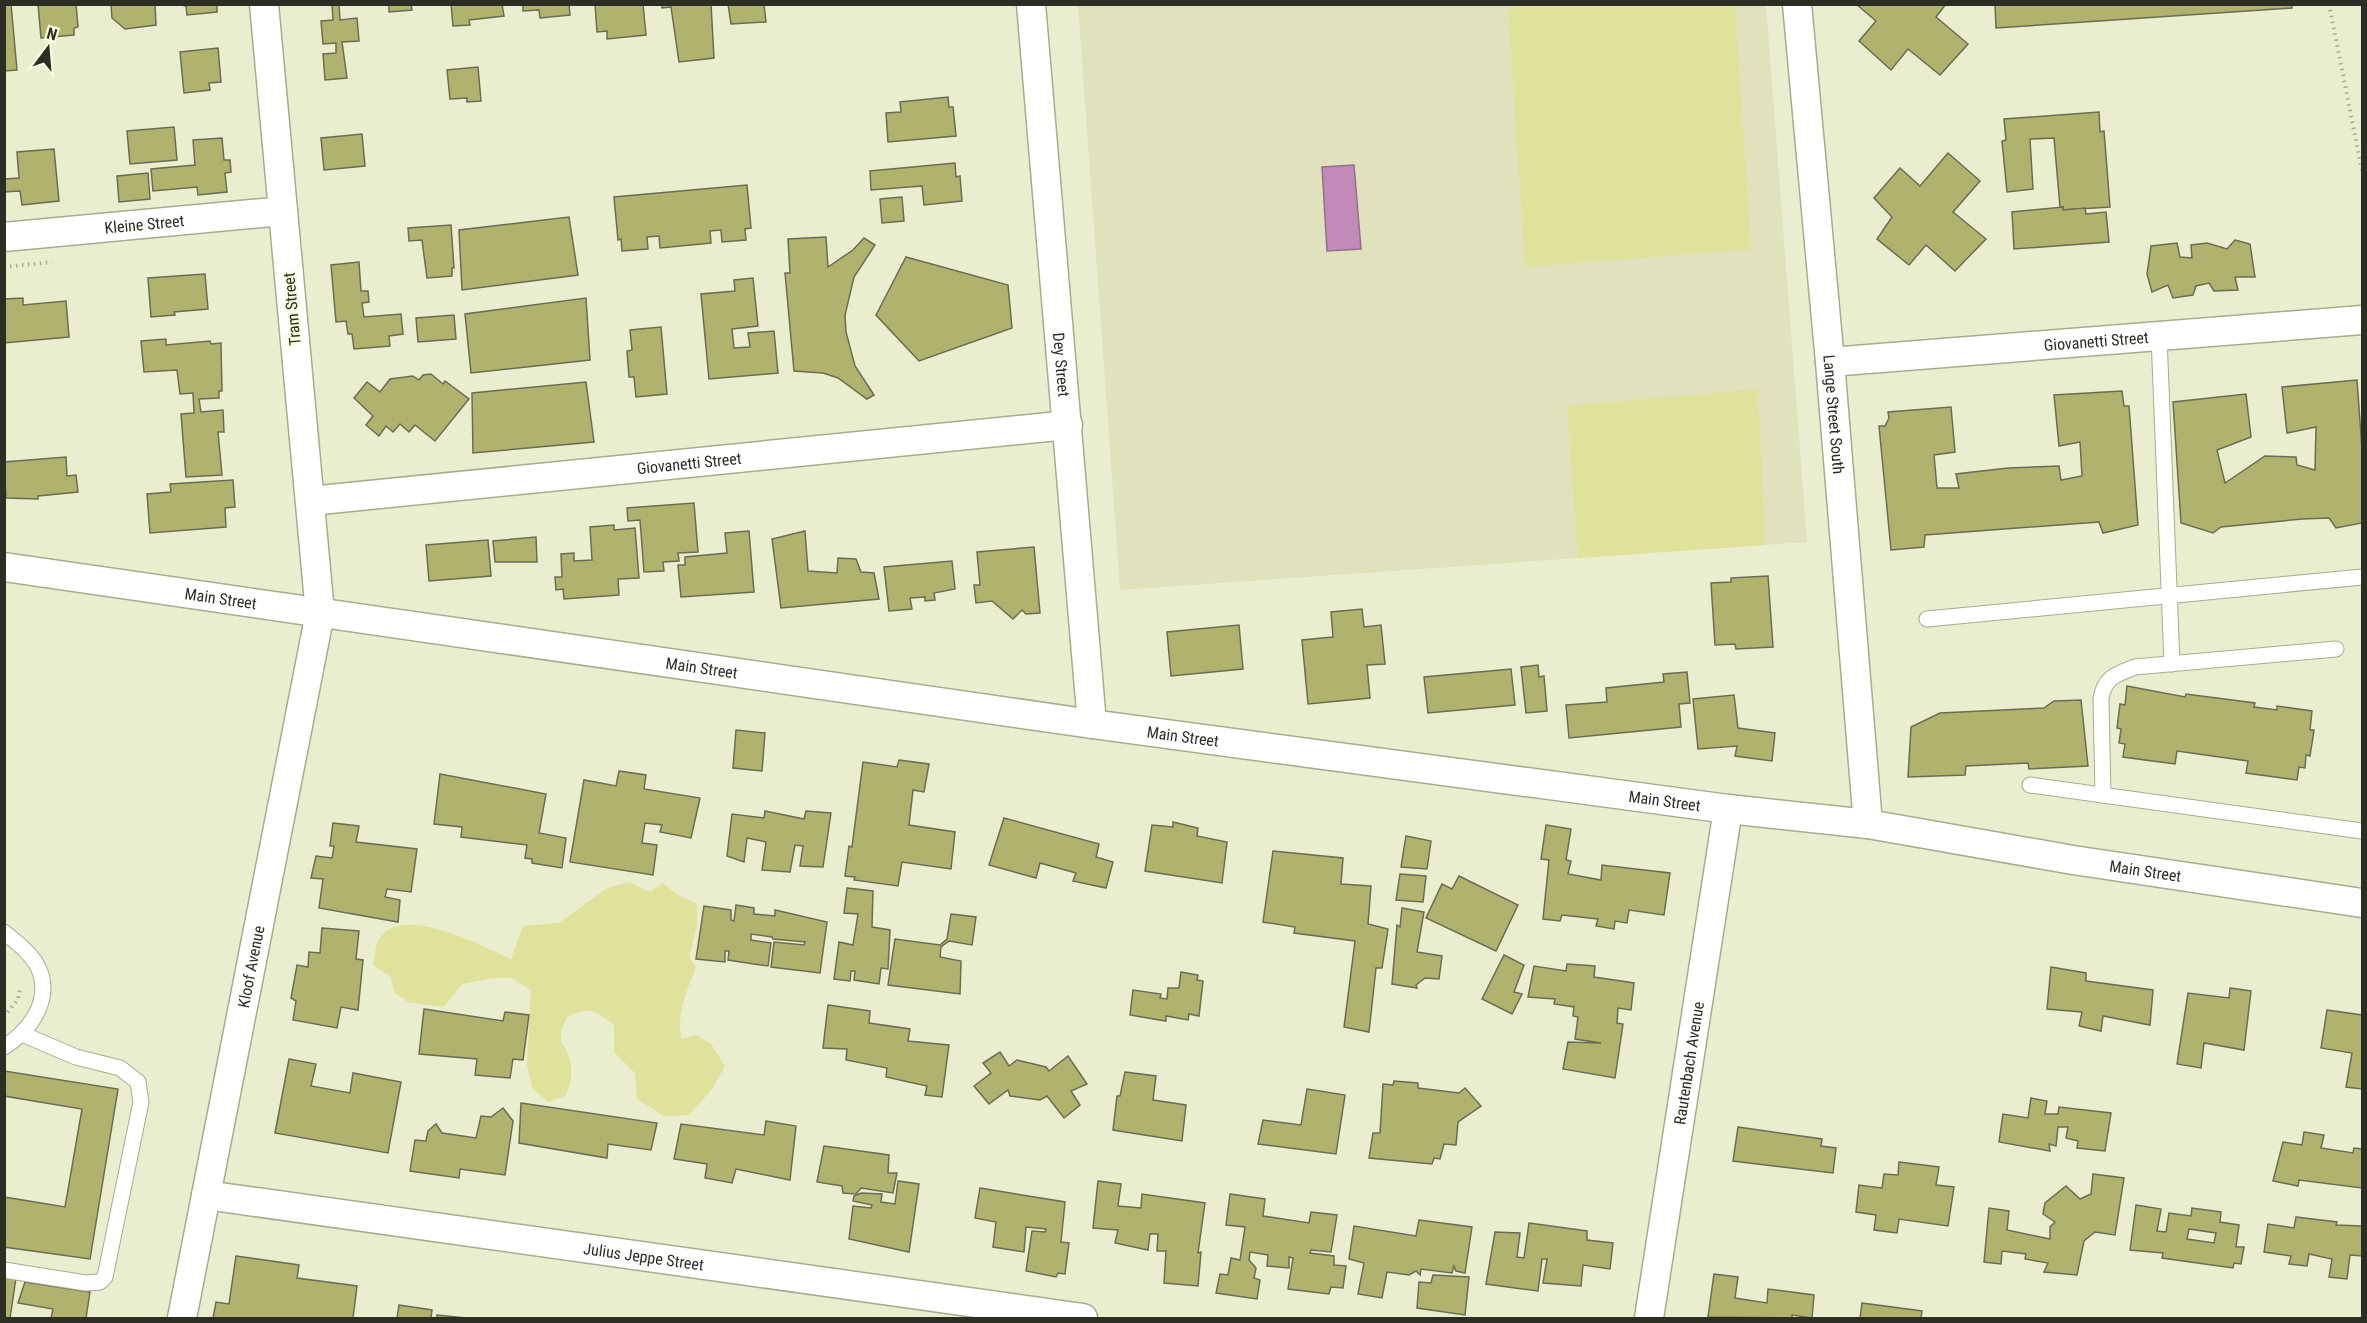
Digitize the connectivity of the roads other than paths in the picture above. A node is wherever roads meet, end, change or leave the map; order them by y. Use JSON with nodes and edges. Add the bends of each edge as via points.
{"nodes":[{"id":1,"x":264,"y":4,"type":"edge"},
{"id":2,"x":1031,"y":4,"type":"edge"},
{"id":3,"x":1797,"y":4,"type":"edge"},
{"id":4,"x":283,"y":211,"type":"junction"},
{"id":5,"x":4,"y":237,"type":"edge"},
{"id":6,"x":2362,"y":320,"type":"edge"},
{"id":7,"x":2159,"y":336,"type":"junction"},
{"id":8,"x":1830,"y":362,"type":"junction"},
{"id":9,"x":1068,"y":426,"type":"junction"},
{"id":10,"x":310,"y":501,"type":"junction"},
{"id":11,"x":4,"y":567,"type":"edge"},
{"id":12,"x":2362,"y":577,"type":"edge"},
{"id":13,"x":2168,"y":596,"type":"junction"},
{"id":14,"x":320,"y":612,"type":"junction"},
{"id":15,"x":1927,"y":619,"type":"dead end"},
{"id":16,"x":2336,"y":649,"type":"dead end"},
{"id":17,"x":2172,"y":664,"type":"junction"},
{"id":18,"x":1092,"y":723,"type":"junction"},
{"id":19,"x":2030,"y":785,"type":"dead end"},
{"id":20,"x":2103,"y":795,"type":"junction"},
{"id":21,"x":1728,"y":809,"type":"junction"},
{"id":22,"x":1868,"y":825,"type":"junction"},
{"id":23,"x":2362,"y":831,"type":"edge"},
{"id":24,"x":2362,"y":903,"type":"edge"},
{"id":25,"x":4,"y":932,"type":"edge"},
{"id":26,"x":22,"y":1034,"type":"junction"},
{"id":27,"x":4,"y":1047,"type":"edge"},
{"id":28,"x":206,"y":1195,"type":"junction"},
{"id":29,"x":4,"y":1270,"type":"edge"},
{"id":30,"x":182,"y":1318,"type":"edge"},
{"id":31,"x":1083,"y":1318,"type":"edge"},
{"id":32,"x":1649,"y":1318,"type":"edge"}],
"edges":[{"from":1,"to":4,"type":"street","name":"Tram Street"},
{"from":2,"to":9,"type":"street","name":"Dey Street"},
{"from":3,"to":8,"type":"street","name":"Lange Street South"},
{"from":4,"to":5,"type":"street","name":"Kleine Street"},
{"from":4,"to":10,"type":"street","name":"Tram Street"},
{"from":6,"to":7,"type":"street","name":"Giovanetti Street"},
{"from":7,"to":8,"type":"street","name":"Giovanetti Street"},
{"from":7,"to":13,"type":"lane"},
{"from":8,"to":22,"type":"street","name":"Lange Street South"},
{"from":9,"to":10,"type":"street","name":"Giovanetti Street"},
{"from":9,"to":18,"type":"street","name":"Dey Street"},
{"from":10,"to":14,"type":"street","name":"Tram Street"},
{"from":11,"to":14,"type":"street","name":"Main Street"},
{"from":12,"to":13,"type":"lane"},
{"from":13,"to":15,"type":"lane"},
{"from":13,"to":17,"type":"lane"},
{"from":14,"to":18,"type":"street","name":"Main Street"},
{"from":14,"to":28,"type":"street","name":"Kloof Avenue"},
{"from":16,"to":17,"type":"lane"},
{"from":17,"to":20,"type":"lane","via":[[2135,667],[2112,676],[2103,687]]},
{"from":18,"to":21,"type":"street","name":"Main Street"},
{"from":19,"to":20,"type":"lane"},
{"from":20,"to":23,"type":"lane"},
{"from":21,"to":22,"type":"street","name":"Main Street"},
{"from":21,"to":32,"type":"street","name":"Rautenbach Avenue"},
{"from":22,"to":24,"type":"street","name":"Main Street"},
{"from":25,"to":26,"type":"lane","via":[[38,967],[42,986],[37,1014]]},
{"from":26,"to":27,"type":"lane"},
{"from":26,"to":29,"type":"lane","via":[[76,1056],[120,1068],[138,1082],[141,1102],[105,1277],[100,1282],[86,1283]]},
{"from":28,"to":30,"type":"street","name":"Kloof Avenue"},
{"from":28,"to":31,"type":"street","name":"Julius Jeppe Street"}]}
